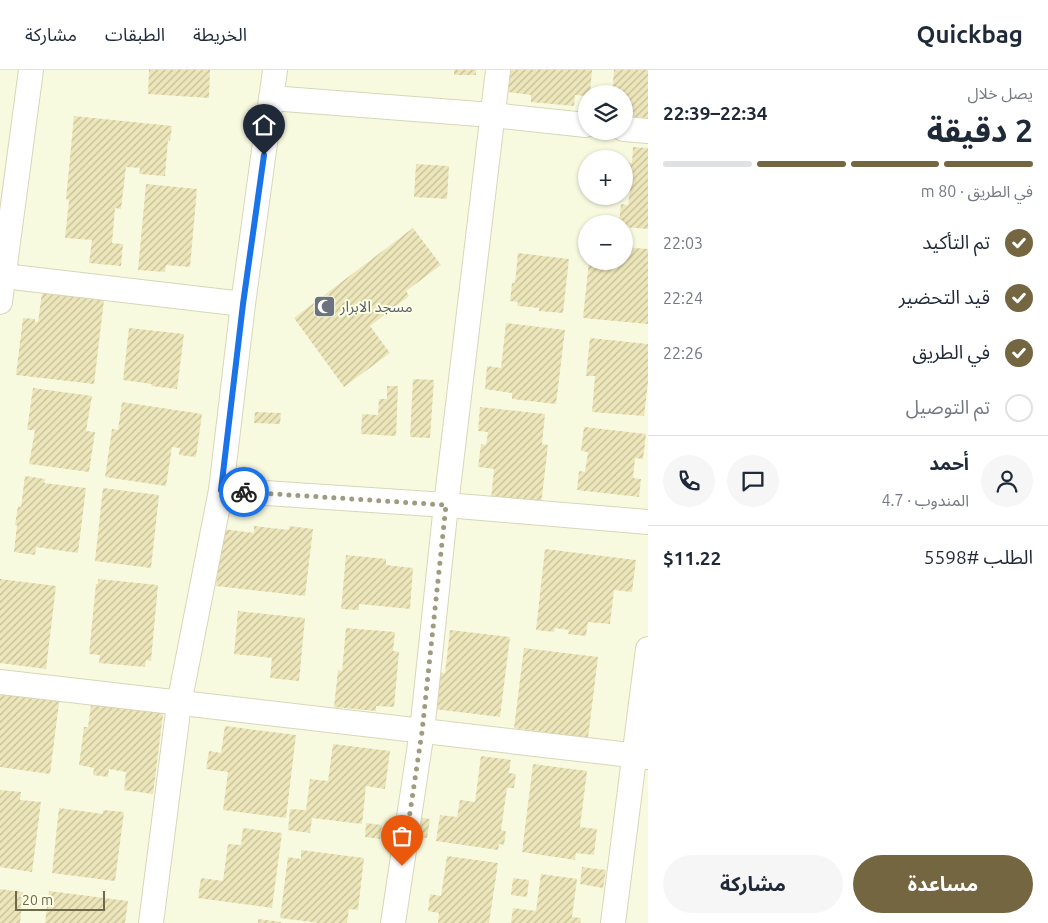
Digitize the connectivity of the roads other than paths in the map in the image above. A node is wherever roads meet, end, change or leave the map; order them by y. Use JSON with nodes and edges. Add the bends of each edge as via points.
{"nodes":[{"id":1,"x":31,"y":70,"type":"edge"},
{"id":2,"x":275,"y":70,"type":"edge"},
{"id":3,"x":498,"y":70,"type":"edge"},
{"id":4,"x":271,"y":98,"type":"junction"},
{"id":5,"x":492,"y":115,"type":"junction"},
{"id":6,"x":578,"y":124,"type":"edge"},
{"id":7,"x":633,"y":130,"type":"edge"},
{"id":8,"x":648,"y":132,"type":"edge"},
{"id":9,"x":8,"y":176,"type":"edge"},
{"id":10,"x":4,"y":276,"type":"junction"},
{"id":11,"x":0,"y":302,"type":"edge"},
{"id":12,"x":243,"y":304,"type":"junction"},
{"id":13,"x":221,"y":490,"type":"junction"},
{"id":14,"x":446,"y":505,"type":"junction"},
{"id":15,"x":648,"y":522,"type":"edge"},
{"id":16,"x":648,"y":649,"type":"edge"},
{"id":17,"x":0,"y":682,"type":"edge"},
{"id":18,"x":179,"y":704,"type":"junction"},
{"id":19,"x":422,"y":732,"type":"junction"},
{"id":20,"x":641,"y":756,"type":"edge"},
{"id":21,"x":151,"y":923,"type":"edge"},
{"id":22,"x":393,"y":923,"type":"edge"},
{"id":23,"x":613,"y":923,"type":"edge"}],
"edges":[{"from":1,"to":9,"type":"street"},
{"from":2,"to":4,"type":"street"},
{"from":3,"to":5,"type":"street"},
{"from":4,"to":5,"type":"street"},
{"from":4,"to":12,"type":"street"},
{"from":5,"to":6,"type":"street"},
{"from":5,"to":14,"type":"street"},
{"from":7,"to":8,"type":"street"},
{"from":9,"to":10,"type":"street"},
{"from":10,"to":11,"type":"street"},
{"from":10,"to":12,"type":"street"},
{"from":12,"to":13,"type":"street"},
{"from":13,"to":14,"type":"street"},
{"from":13,"to":18,"type":"street"},
{"from":14,"to":15,"type":"street"},
{"from":14,"to":19,"type":"street"},
{"from":16,"to":20,"type":"street"},
{"from":17,"to":18,"type":"street"},
{"from":18,"to":19,"type":"street"},
{"from":18,"to":21,"type":"street"},
{"from":19,"to":20,"type":"street"},
{"from":19,"to":22,"type":"street"},
{"from":20,"to":23,"type":"street"}]}
